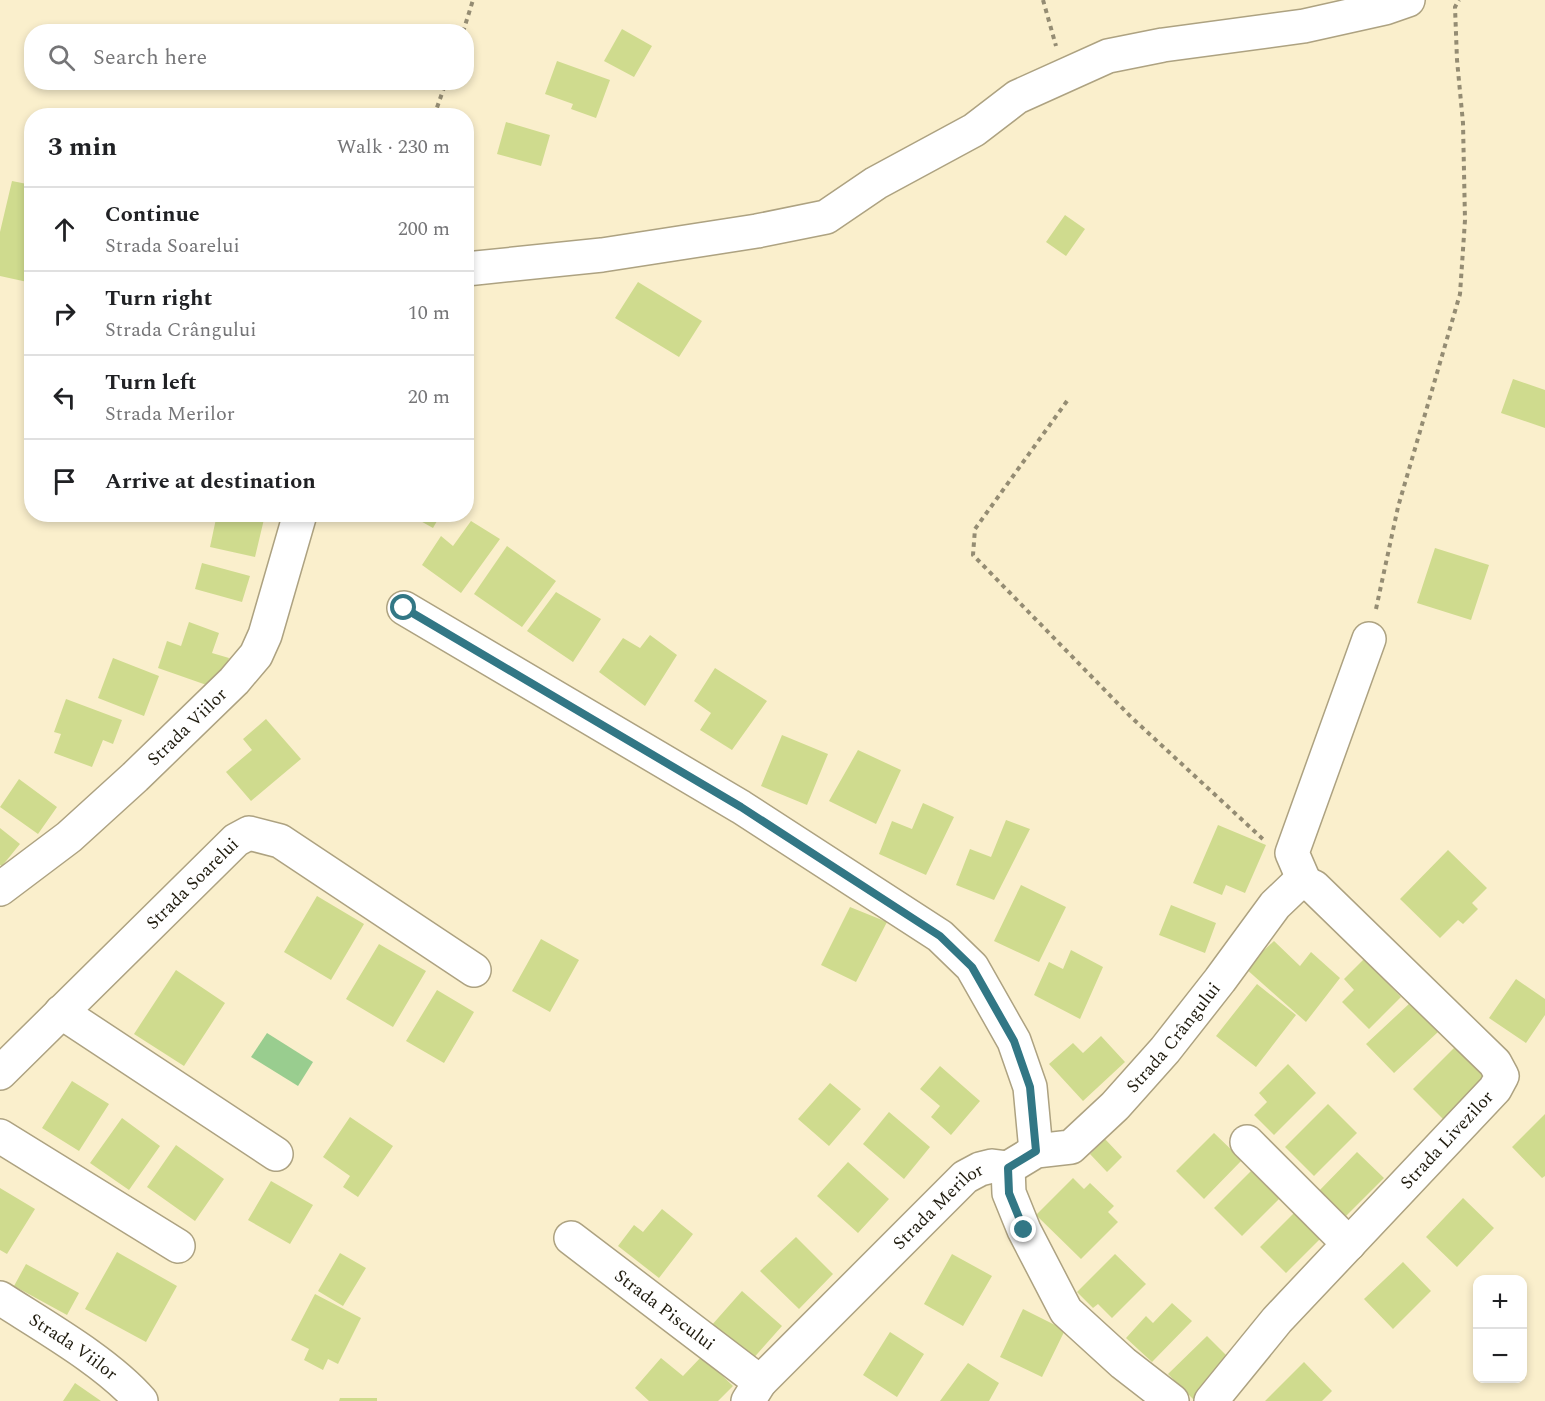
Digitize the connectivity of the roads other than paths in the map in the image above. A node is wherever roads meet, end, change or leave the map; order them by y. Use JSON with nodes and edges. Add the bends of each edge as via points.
{"nodes":[{"id":1,"x":1408,"y":0,"type":"edge"},
{"id":2,"x":474,"y":268,"type":"edge"},
{"id":3,"x":298,"y":522,"type":"edge"},
{"id":4,"x":404,"y":608,"type":"dead end"},
{"id":5,"x":1370,"y":639,"type":"road end"},
{"id":6,"x":1310,"y":885,"type":"junction"},
{"id":7,"x":0,"y":889,"type":"edge"},
{"id":8,"x":474,"y":970,"type":"dead end"},
{"id":9,"x":61,"y":1012,"type":"junction"},
{"id":10,"x":0,"y":1072,"type":"edge"},
{"id":11,"x":0,"y":1136,"type":"edge"},
{"id":12,"x":1247,"y":1142,"type":"dead end"},
{"id":13,"x":1036,"y":1151,"type":"junction"},
{"id":14,"x":276,"y":1154,"type":"dead end"},
{"id":15,"x":1008,"y":1168,"type":"junction"},
{"id":16,"x":571,"y":1238,"type":"dead end"},
{"id":17,"x":1349,"y":1244,"type":"junction"},
{"id":18,"x":178,"y":1246,"type":"dead end"},
{"id":19,"x":0,"y":1298,"type":"edge"},
{"id":20,"x":754,"y":1392,"type":"edge"},
{"id":21,"x":141,"y":1401,"type":"edge"},
{"id":22,"x":1172,"y":1401,"type":"edge"},
{"id":23,"x":1211,"y":1401,"type":"edge"}],
"edges":[{"from":1,"to":2,"type":"street","via":[[1304,26],[1108,56],[1017,97],[974,130],[876,183],[826,217],[602,255]]},
{"from":3,"to":7,"type":"street","name":"Strada Viilor","via":[[256,655],[135,777],[69,837]]},
{"from":4,"to":13,"type":"street","via":[[741,807],[940,936],[972,967],[1014,1041],[1030,1087]]},
{"from":5,"to":6,"type":"street","via":[[1292,853]]},
{"from":6,"to":13,"type":"street","name":"Strada Crângului","via":[[1296,885],[1275,905],[1179,1032],[1115,1106],[1071,1147]]},
{"from":6,"to":17,"type":"street","name":"Strada Livezilor","via":[[1495,1063],[1502,1076],[1495,1089]]},
{"from":8,"to":9,"type":"street","name":"Strada Soarelui","via":[[280,841],[249,832],[236,840]]},
{"from":9,"to":10,"type":"street","name":"Strada Soarelui"},
{"from":9,"to":14,"type":"street"},
{"from":11,"to":18,"type":"street"},
{"from":12,"to":17,"type":"street"},
{"from":13,"to":15,"type":"street","name":"Strada Crângului"},
{"from":15,"to":20,"type":"street","name":"Strada Merilor","via":[[992,1166],[965,1178]]},
{"from":15,"to":22,"type":"street","name":"Strada Merilor","via":[[1009,1193],[1024,1230],[1066,1311]]},
{"from":16,"to":20,"type":"street","name":"Strada Piscului"},
{"from":17,"to":23,"type":"street","name":"Strada Livezilor","via":[[1277,1320]]},
{"from":19,"to":21,"type":"street","name":"Strada Viilor","via":[[71,1344],[129,1387]]}]}
